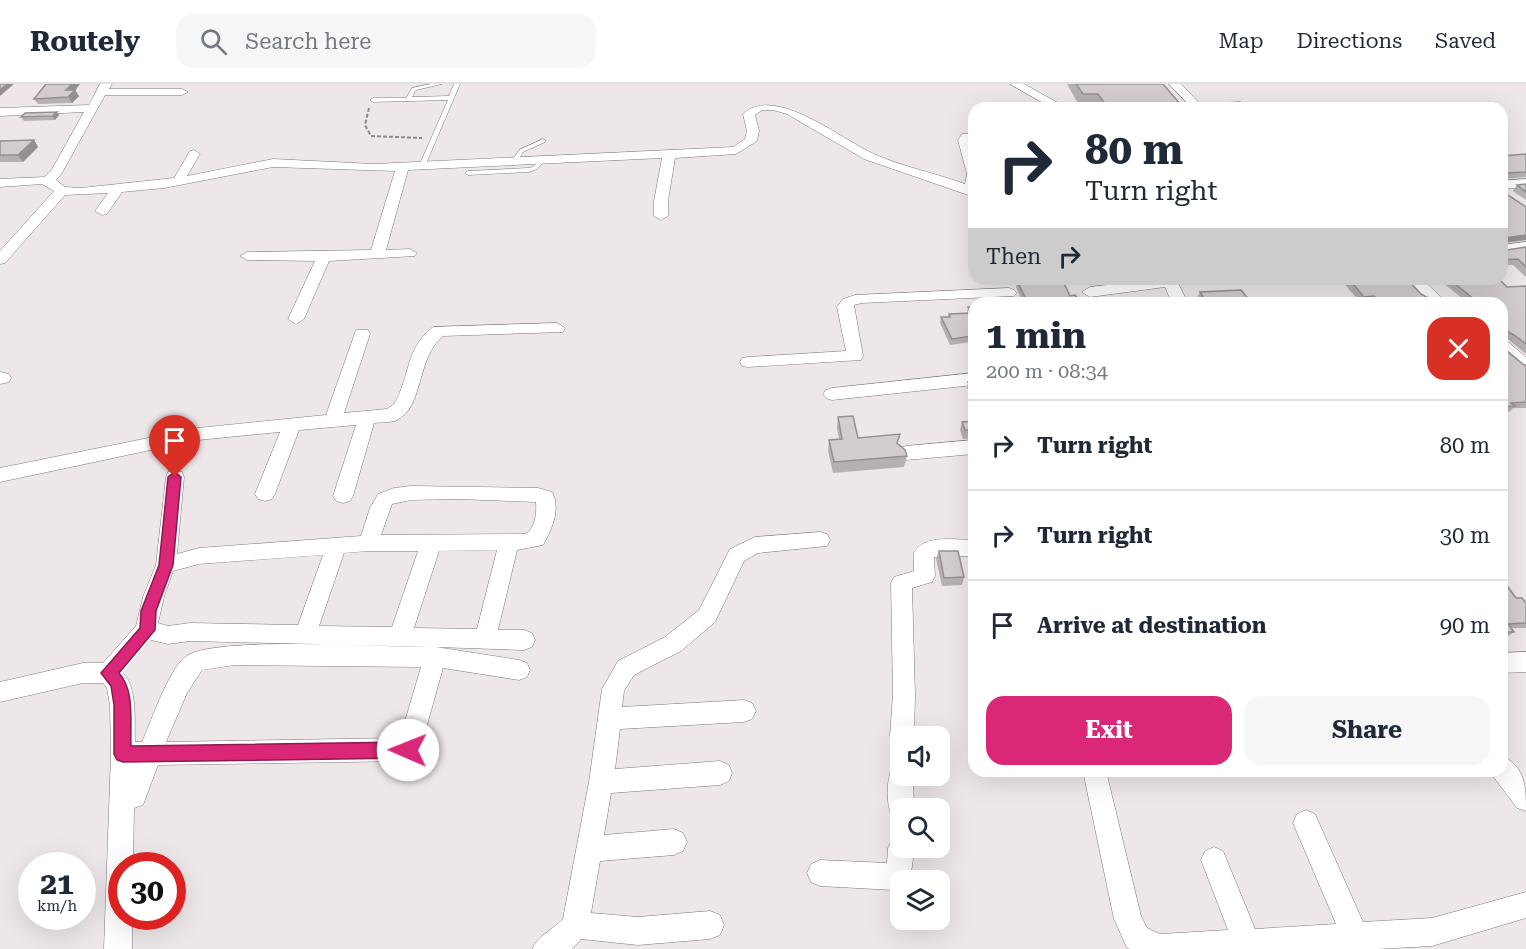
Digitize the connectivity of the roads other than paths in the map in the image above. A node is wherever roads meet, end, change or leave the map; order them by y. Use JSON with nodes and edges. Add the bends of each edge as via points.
{"nodes":[{"id":1,"x":439,"y":84,"type":"edge"},
{"id":2,"x":458,"y":84,"type":"edge"},
{"id":3,"x":1016,"y":84,"type":"edge"},
{"id":4,"x":1175,"y":84,"type":"edge"},
{"id":5,"x":103,"y":88,"type":"edge"},
{"id":6,"x":182,"y":92,"type":"dead end"},
{"id":7,"x":450,"y":98,"type":"junction"},
{"id":8,"x":408,"y":99,"type":"junction"},
{"id":9,"x":373,"y":100,"type":"road end"},
{"id":10,"x":1050,"y":102,"type":"edge"},
{"id":11,"x":1192,"y":102,"type":"edge"},
{"id":12,"x":94,"y":108,"type":"junction"},
{"id":13,"x":0,"y":112,"type":"edge"},
{"id":14,"x":86,"y":121,"type":"junction"},
{"id":15,"x":70,"y":122,"type":"dead end"},
{"id":16,"x":0,"y":123,"type":"edge"},
{"id":17,"x":42,"y":123,"type":"edge"},
{"id":18,"x":968,"y":137,"type":"edge"},
{"id":19,"x":543,"y":141,"type":"dead end"},
{"id":20,"x":194,"y":154,"type":"dead end"},
{"id":21,"x":669,"y":154,"type":"junction"},
{"id":22,"x":968,"y":154,"type":"edge"},
{"id":23,"x":542,"y":160,"type":"junction"},
{"id":24,"x":515,"y":161,"type":"junction"},
{"id":25,"x":422,"y":166,"type":"junction"},
{"id":26,"x":403,"y":167,"type":"junction"},
{"id":27,"x":468,"y":173,"type":"dead end"},
{"id":28,"x":47,"y":181,"type":"junction"},
{"id":29,"x":19,"y":182,"type":"junction"},
{"id":30,"x":180,"y":182,"type":"junction"},
{"id":31,"x":0,"y":183,"type":"edge"},
{"id":32,"x":1526,"y":183,"type":"edge"},
{"id":33,"x":118,"y":189,"type":"junction"},
{"id":34,"x":1508,"y":190,"type":"edge"},
{"id":35,"x":968,"y":191,"type":"edge"},
{"id":36,"x":60,"y":192,"type":"junction"},
{"id":37,"x":0,"y":199,"type":"edge"},
{"id":38,"x":102,"y":211,"type":"dead end"},
{"id":39,"x":661,"y":216,"type":"dead end"},
{"id":40,"x":1526,"y":246,"type":"edge"},
{"id":41,"x":1508,"y":248,"type":"edge"},
{"id":42,"x":410,"y":253,"type":"dead end"},
{"id":43,"x":377,"y":255,"type":"junction"},
{"id":44,"x":247,"y":256,"type":"dead end"},
{"id":45,"x":324,"y":257,"type":"junction"},
{"id":46,"x":1,"y":258,"type":"edge"},
{"id":47,"x":1137,"y":285,"type":"edge"},
{"id":48,"x":1420,"y":285,"type":"edge"},
{"id":49,"x":1009,"y":292,"type":"edge"},
{"id":50,"x":1090,"y":292,"type":"dead end"},
{"id":51,"x":1432,"y":297,"type":"edge"},
{"id":52,"x":296,"y":319,"type":"dead end"},
{"id":53,"x":557,"y":328,"type":"dead end"},
{"id":54,"x":362,"y":334,"type":"dead end"},
{"id":55,"x":1508,"y":351,"type":"edge"},
{"id":56,"x":747,"y":362,"type":"dead end"},
{"id":57,"x":1526,"y":365,"type":"edge"},
{"id":58,"x":968,"y":380,"type":"edge"},
{"id":59,"x":832,"y":394,"type":"dead end"},
{"id":60,"x":367,"y":418,"type":"junction"},
{"id":61,"x":333,"y":420,"type":"junction"},
{"id":62,"x":293,"y":423,"type":"junction"},
{"id":63,"x":968,"y":448,"type":"edge"},
{"id":64,"x":906,"y":453,"type":"edge"},
{"id":65,"x":0,"y":475,"type":"edge"},
{"id":66,"x":175,"y":477,"type":"dead end"},
{"id":67,"x":265,"y":494,"type":"dead end"},
{"id":68,"x":343,"y":496,"type":"dead end"},
{"id":69,"x":820,"y":540,"type":"dead end"},
{"id":70,"x":509,"y":542,"type":"junction"},
{"id":71,"x":369,"y":543,"type":"junction"},
{"id":72,"x":431,"y":543,"type":"junction"},
{"id":73,"x":336,"y":546,"type":"junction"},
{"id":74,"x":968,"y":548,"type":"edge"},
{"id":75,"x":166,"y":565,"type":"junction"},
{"id":76,"x":147,"y":630,"type":"junction"},
{"id":77,"x":304,"y":635,"type":"junction"},
{"id":78,"x":400,"y":637,"type":"junction"},
{"id":79,"x":486,"y":639,"type":"junction"},
{"id":80,"x":524,"y":640,"type":"dead end"},
{"id":81,"x":435,"y":657,"type":"junction"},
{"id":82,"x":1526,"y":662,"type":"edge"},
{"id":83,"x":1508,"y":663,"type":"edge"},
{"id":84,"x":519,"y":670,"type":"dead end"},
{"id":85,"x":108,"y":673,"type":"junction"},
{"id":86,"x":0,"y":692,"type":"edge"},
{"id":87,"x":744,"y":711,"type":"dead end"},
{"id":88,"x":610,"y":719,"type":"junction"},
{"id":89,"x":902,"y":726,"type":"edge"},
{"id":90,"x":123,"y":754,"type":"junction"},
{"id":91,"x":151,"y":754,"type":"junction"},
{"id":92,"x":720,"y":774,"type":"dead end"},
{"id":93,"x":1508,"y":776,"type":"edge"},
{"id":94,"x":1096,"y":777,"type":"edge"},
{"id":95,"x":601,"y":782,"type":"junction"},
{"id":96,"x":134,"y":796,"type":"dead end"},
{"id":97,"x":1526,"y":799,"type":"edge"},
{"id":98,"x":1306,"y":823,"type":"dead end"},
{"id":99,"x":674,"y":842,"type":"dead end"},
{"id":100,"x":589,"y":849,"type":"junction"},
{"id":101,"x":900,"y":858,"type":"edge"},
{"id":102,"x":1214,"y":860,"type":"dead end"},
{"id":103,"x":820,"y":873,"type":"dead end"},
{"id":104,"x":1526,"y":905,"type":"edge"},
{"id":105,"x":575,"y":925,"type":"junction"},
{"id":106,"x":710,"y":925,"type":"dead end"},
{"id":107,"x":1355,"y":937,"type":"junction"},
{"id":108,"x":1247,"y":943,"type":"junction"},
{"id":109,"x":118,"y":949,"type":"edge"},
{"id":110,"x":546,"y":949,"type":"edge"}],
"edges":[{"from":1,"to":8,"type":"lane","via":[[416,88]]},
{"from":2,"to":7,"type":"lane"},
{"from":3,"to":10,"type":"street"},
{"from":4,"to":11,"type":"street"},
{"from":5,"to":6,"type":"street"},
{"from":5,"to":12,"type":"street"},
{"from":7,"to":8,"type":"lane"},
{"from":7,"to":25,"type":"lane"},
{"from":8,"to":9,"type":"lane"},
{"from":12,"to":13,"type":"street"},
{"from":12,"to":14,"type":"street"},
{"from":14,"to":15,"type":"street"},
{"from":14,"to":28,"type":"street","via":[[56,173]]},
{"from":16,"to":17,"type":"street"},
{"from":18,"to":22,"type":"street","via":[[964,140]]},
{"from":19,"to":24,"type":"lane","via":[[521,151]]},
{"from":20,"to":30,"type":"street"},
{"from":21,"to":23,"type":"street"},
{"from":21,"to":35,"type":"street","via":[[743,147],[752,137],[749,114],[772,107],[808,118],[870,156]]},
{"from":21,"to":39,"type":"street"},
{"from":23,"to":24,"type":"street"},
{"from":23,"to":27,"type":"lane","via":[[529,170]]},
{"from":24,"to":25,"type":"street"},
{"from":25,"to":26,"type":"street"},
{"from":26,"to":30,"type":"street","via":[[352,168],[281,162]]},
{"from":26,"to":43,"type":"street"},
{"from":28,"to":29,"type":"street"},
{"from":28,"to":36,"type":"street","via":[[58,186]]},
{"from":29,"to":31,"type":"street"},
{"from":29,"to":37,"type":"street"},
{"from":30,"to":33,"type":"street"},
{"from":32,"to":34,"type":"street"},
{"from":33,"to":36,"type":"street"},
{"from":33,"to":38,"type":"street"},
{"from":36,"to":46,"type":"street"},
{"from":40,"to":41,"type":"street"},
{"from":42,"to":43,"type":"street"},
{"from":43,"to":45,"type":"street"},
{"from":44,"to":45,"type":"street"},
{"from":45,"to":52,"type":"street"},
{"from":47,"to":50,"type":"street"},
{"from":48,"to":51,"type":"street"},
{"from":49,"to":56,"type":"street","via":[[860,298],[845,307],[855,356]]},
{"from":53,"to":60,"type":"street","via":[[439,331],[428,337],[420,350],[400,411],[392,416]]},
{"from":54,"to":61,"type":"street"},
{"from":55,"to":57,"type":"street"},
{"from":58,"to":59,"type":"street"},
{"from":60,"to":61,"type":"street"},
{"from":60,"to":68,"type":"street"},
{"from":61,"to":62,"type":"street"},
{"from":62,"to":65,"type":"street","via":[[198,434]]},
{"from":62,"to":67,"type":"street"},
{"from":63,"to":64,"type":"street"},
{"from":66,"to":75,"type":"street"},
{"from":69,"to":88,"type":"street","via":[[755,545],[737,555],[707,616],[673,644],[626,668],[613,688]]},
{"from":70,"to":71,"type":"street","via":[[536,539],[547,503],[545,497],[458,492],[394,495],[384,502]]},
{"from":70,"to":72,"type":"street"},
{"from":70,"to":79,"type":"street"},
{"from":71,"to":72,"type":"street"},
{"from":71,"to":73,"type":"street"},
{"from":72,"to":78,"type":"street"},
{"from":73,"to":75,"type":"street","via":[[199,556]]},
{"from":73,"to":77,"type":"street"},
{"from":74,"to":89,"type":"street","via":[[925,550],[925,576],[900,586]]},
{"from":75,"to":76,"type":"street","via":[[148,611]]},
{"from":76,"to":77,"type":"street","via":[[168,634]]},
{"from":76,"to":85,"type":"street"},
{"from":77,"to":78,"type":"street"},
{"from":78,"to":79,"type":"street"},
{"from":79,"to":80,"type":"street"},
{"from":81,"to":84,"type":"street"},
{"from":81,"to":91,"type":"street","via":[[206,657],[193,663],[182,678]]},
{"from":81,"to":91,"type":"street","via":[[408,750]]},
{"from":82,"to":83,"type":"street"},
{"from":85,"to":86,"type":"street","via":[[83,673]]},
{"from":85,"to":90,"type":"street","via":[[118,683]]},
{"from":87,"to":88,"type":"street"},
{"from":88,"to":95,"type":"street"},
{"from":90,"to":91,"type":"street"},
{"from":90,"to":109,"type":"street"},
{"from":91,"to":96,"type":"street"},
{"from":92,"to":95,"type":"street"},
{"from":93,"to":97,"type":"street"},
{"from":94,"to":108,"type":"street","via":[[1128,919],[1137,938],[1160,948]]},
{"from":95,"to":100,"type":"street"},
{"from":98,"to":107,"type":"street"},
{"from":99,"to":100,"type":"street"},
{"from":100,"to":105,"type":"street"},
{"from":101,"to":103,"type":"street","via":[[899,871],[893,877]]},
{"from":102,"to":108,"type":"street"},
{"from":104,"to":107,"type":"street","via":[[1432,932]]},
{"from":105,"to":106,"type":"street","via":[[638,931]]},
{"from":105,"to":110,"type":"street","via":[[563,939]]},
{"from":107,"to":108,"type":"street"}]}
